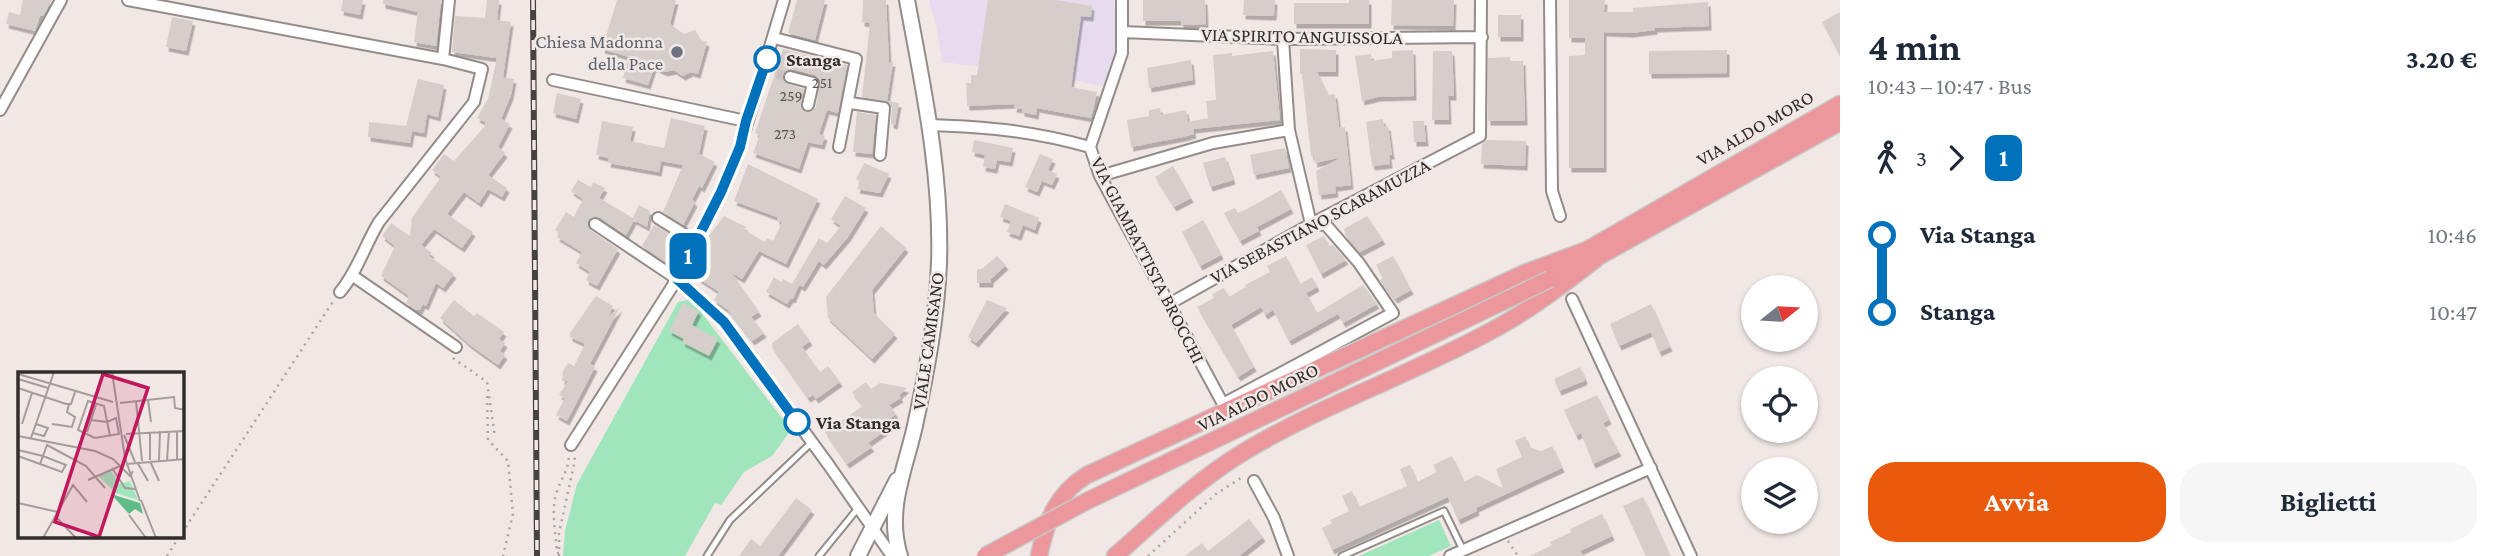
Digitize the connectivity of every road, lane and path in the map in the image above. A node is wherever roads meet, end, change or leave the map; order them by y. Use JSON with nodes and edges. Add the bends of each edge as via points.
{"nodes":[{"id":1,"x":61,"y":0,"type":"edge"},
{"id":2,"x":128,"y":0,"type":"edge"},
{"id":3,"x":449,"y":0,"type":"edge"},
{"id":4,"x":784,"y":0,"type":"edge"},
{"id":5,"x":907,"y":0,"type":"edge"},
{"id":6,"x":1122,"y":0,"type":"edge"},
{"id":7,"x":1481,"y":0,"type":"edge"},
{"id":8,"x":1550,"y":0,"type":"edge"},
{"id":9,"x":1123,"y":32,"type":"junction"},
{"id":10,"x":1482,"y":37,"type":"junction"},
{"id":11,"x":774,"y":38,"type":"junction"},
{"id":12,"x":1283,"y":39,"type":"junction"},
{"id":13,"x":443,"y":59,"type":"junction"},
{"id":14,"x":763,"y":71,"type":"junction"},
{"id":15,"x":777,"y":75,"type":"tunnel mouth"},
{"id":16,"x":790,"y":77,"type":"tunnel mouth"},
{"id":17,"x":552,"y":80,"type":"dead end"},
{"id":18,"x":850,"y":103,"type":"junction"},
{"id":19,"x":1840,"y":104,"type":"edge"},
{"id":20,"x":808,"y":105,"type":"dead end"},
{"id":21,"x":0,"y":110,"type":"edge"},
{"id":22,"x":746,"y":121,"type":"junction"},
{"id":23,"x":1840,"y":122,"type":"edge"},
{"id":24,"x":930,"y":125,"type":"junction"},
{"id":25,"x":1289,"y":130,"type":"junction"},
{"id":26,"x":839,"y":147,"type":"dead end"},
{"id":27,"x":1090,"y":147,"type":"junction"},
{"id":28,"x":880,"y":155,"type":"dead end"},
{"id":29,"x":1100,"y":176,"type":"junction"},
{"id":30,"x":1560,"y":216,"type":"dead end"},
{"id":31,"x":658,"y":218,"type":"dead end"},
{"id":32,"x":1311,"y":223,"type":"junction"},
{"id":33,"x":595,"y":224,"type":"dead end"},
{"id":34,"x":695,"y":241,"type":"junction"},
{"id":35,"x":1591,"y":255,"type":"junction"},
{"id":36,"x":353,"y":276,"type":"junction"},
{"id":37,"x":677,"y":279,"type":"junction"},
{"id":38,"x":340,"y":292,"type":"joint"},
{"id":39,"x":1572,"y":299,"type":"dead end"},
{"id":40,"x":1169,"y":304,"type":"junction"},
{"id":41,"x":455,"y":353,"type":"joint"},
{"id":42,"x":487,"y":382,"type":"junction"},
{"id":43,"x":495,"y":437,"type":"dead end"},
{"id":44,"x":811,"y":442,"type":"junction"},
{"id":45,"x":570,"y":449,"type":"junction"},
{"id":46,"x":1651,"y":468,"type":"junction"},
{"id":47,"x":901,"y":473,"type":"junction"},
{"id":48,"x":1248,"y":479,"type":"joint"},
{"id":49,"x":859,"y":507,"type":"junction"},
{"id":50,"x":873,"y":528,"type":"junction"},
{"id":51,"x":184,"y":530,"type":"edge"},
{"id":52,"x":1502,"y":533,"type":"junction"},
{"id":53,"x":179,"y":538,"type":"edge"},
{"id":54,"x":1462,"y":550,"type":"junction"},
{"id":55,"x":559,"y":554,"type":"edge"},
{"id":56,"x":167,"y":556,"type":"edge"},
{"id":57,"x":503,"y":556,"type":"edge"},
{"id":58,"x":707,"y":556,"type":"edge"},
{"id":59,"x":819,"y":556,"type":"edge"},
{"id":60,"x":858,"y":556,"type":"edge"},
{"id":61,"x":892,"y":556,"type":"edge"},
{"id":62,"x":900,"y":556,"type":"edge"},
{"id":63,"x":985,"y":556,"type":"edge"},
{"id":64,"x":1039,"y":556,"type":"edge"},
{"id":65,"x":1115,"y":556,"type":"edge"},
{"id":66,"x":1148,"y":556,"type":"edge"},
{"id":67,"x":1288,"y":556,"type":"edge"},
{"id":68,"x":1342,"y":556,"type":"edge"},
{"id":69,"x":1450,"y":556,"type":"edge"},
{"id":70,"x":1518,"y":556,"type":"edge"},
{"id":71,"x":1691,"y":556,"type":"edge"}],
"edges":[{"from":1,"to":21,"type":"street"},
{"from":2,"to":13,"type":"street"},
{"from":3,"to":13,"type":"street"},
{"from":4,"to":11,"type":"street"},
{"from":5,"to":24,"type":"main road","name":"VIALE CAMISANO"},
{"from":6,"to":9,"type":"street"},
{"from":7,"to":10,"type":"street"},
{"from":8,"to":30,"type":"street","via":[[1552,191]]},
{"from":9,"to":12,"type":"street","name":"VIA SPIRITO ANGUISSOLA"},
{"from":9,"to":27,"type":"street","via":[[1122,53]]},
{"from":10,"to":12,"type":"street","name":"VIA SPIRITO ANGUISSOLA"},
{"from":10,"to":32,"type":"street","name":"VIA SEBASTIANO SCARAMUZZA","via":[[1480,136]]},
{"from":11,"to":14,"type":"street"},
{"from":11,"to":18,"type":"street","via":[[856,59]]},
{"from":12,"to":25,"type":"street"},
{"from":13,"to":36,"type":"street","via":[[482,69],[474,102],[379,222]]},
{"from":14,"to":15,"type":"street"},
{"from":14,"to":22,"type":"street"},
{"from":16,"to":20,"type":"street","via":[[813,83]]},
{"from":17,"to":22,"type":"street"},
{"from":18,"to":26,"type":"street"},
{"from":18,"to":28,"type":"street","via":[[884,108]]},
{"from":19,"to":35,"type":"main road","name":"VIA ALDO MORO"},
{"from":22,"to":34,"type":"street","via":[[721,192]]},
{"from":23,"to":35,"type":"main road","name":"VIA ALDO MORO"},
{"from":24,"to":27,"type":"street","name":"VIA GIAMBATTISTA BROCCHI","via":[[1007,129]]},
{"from":24,"to":47,"type":"main road","name":"VIALE CAMISANO","via":[[939,191],[935,321],[916,424]]},
{"from":25,"to":29,"type":"street","via":[[1213,143]]},
{"from":25,"to":32,"type":"street"},
{"from":27,"to":29,"type":"street","name":"VIA GIAMBATTISTA BROCCHI"},
{"from":29,"to":40,"type":"street","name":"VIA GIAMBATTISTA BROCCHI"},
{"from":31,"to":34,"type":"street"},
{"from":32,"to":40,"type":"street","name":"VIA SEBASTIANO SCARAMUZZA"},
{"from":32,"to":40,"type":"street","name":"VIA GIAMBATTISTA BROCCHI","via":[[1326,225],[1393,313],[1223,404]]},
{"from":33,"to":37,"type":"street"},
{"from":34,"to":37,"type":"street"},
{"from":35,"to":63,"type":"main road","name":"VIA ALDO MORO","bridge":true,"via":[[1087,501]]},
{"from":35,"to":64,"type":"main road","via":[[1527,272],[1087,475],[1055,506]]},
{"from":35,"to":65,"type":"main road","via":[[1552,293],[1500,326],[1229,461]]},
{"from":36,"to":38,"type":"street"},
{"from":36,"to":41,"type":"street"},
{"from":37,"to":44,"type":"street","via":[[724,322]]},
{"from":37,"to":45,"type":"street"},
{"from":38,"to":51,"type":"path"},
{"from":39,"to":46,"type":"street"},
{"from":41,"to":42,"type":"path"},
{"from":42,"to":43,"type":"path"},
{"from":42,"to":57,"type":"path","via":[[488,440],[508,461],[513,514]]},
{"from":44,"to":49,"type":"street"},
{"from":44,"to":58,"type":"lane","via":[[730,520]]},
{"from":45,"to":55,"type":"path","via":[[575,460],[559,533]]},
{"from":45,"to":55,"type":"path","via":[[568,469],[556,495]]},
{"from":46,"to":52,"type":"street"},
{"from":46,"to":71,"type":"street"},
{"from":47,"to":50,"type":"main road","name":"VIALE CAMISANO"},
{"from":47,"to":62,"type":"main road","name":"VIALE CAMISANO","via":[[895,513]]},
{"from":48,"to":66,"type":"path","via":[[1216,494]]},
{"from":48,"to":67,"type":"street","via":[[1274,518]]},
{"from":49,"to":50,"type":"street"},
{"from":49,"to":59,"type":"lane"},
{"from":50,"to":60,"type":"main road","name":"VIALE CAMISANO"},
{"from":50,"to":61,"type":"street"},
{"from":52,"to":54,"type":"street"},
{"from":52,"to":70,"type":"path"},
{"from":53,"to":56,"type":"path"},
{"from":54,"to":68,"type":"lane","via":[[1444,511]]},
{"from":54,"to":69,"type":"street"}]}
